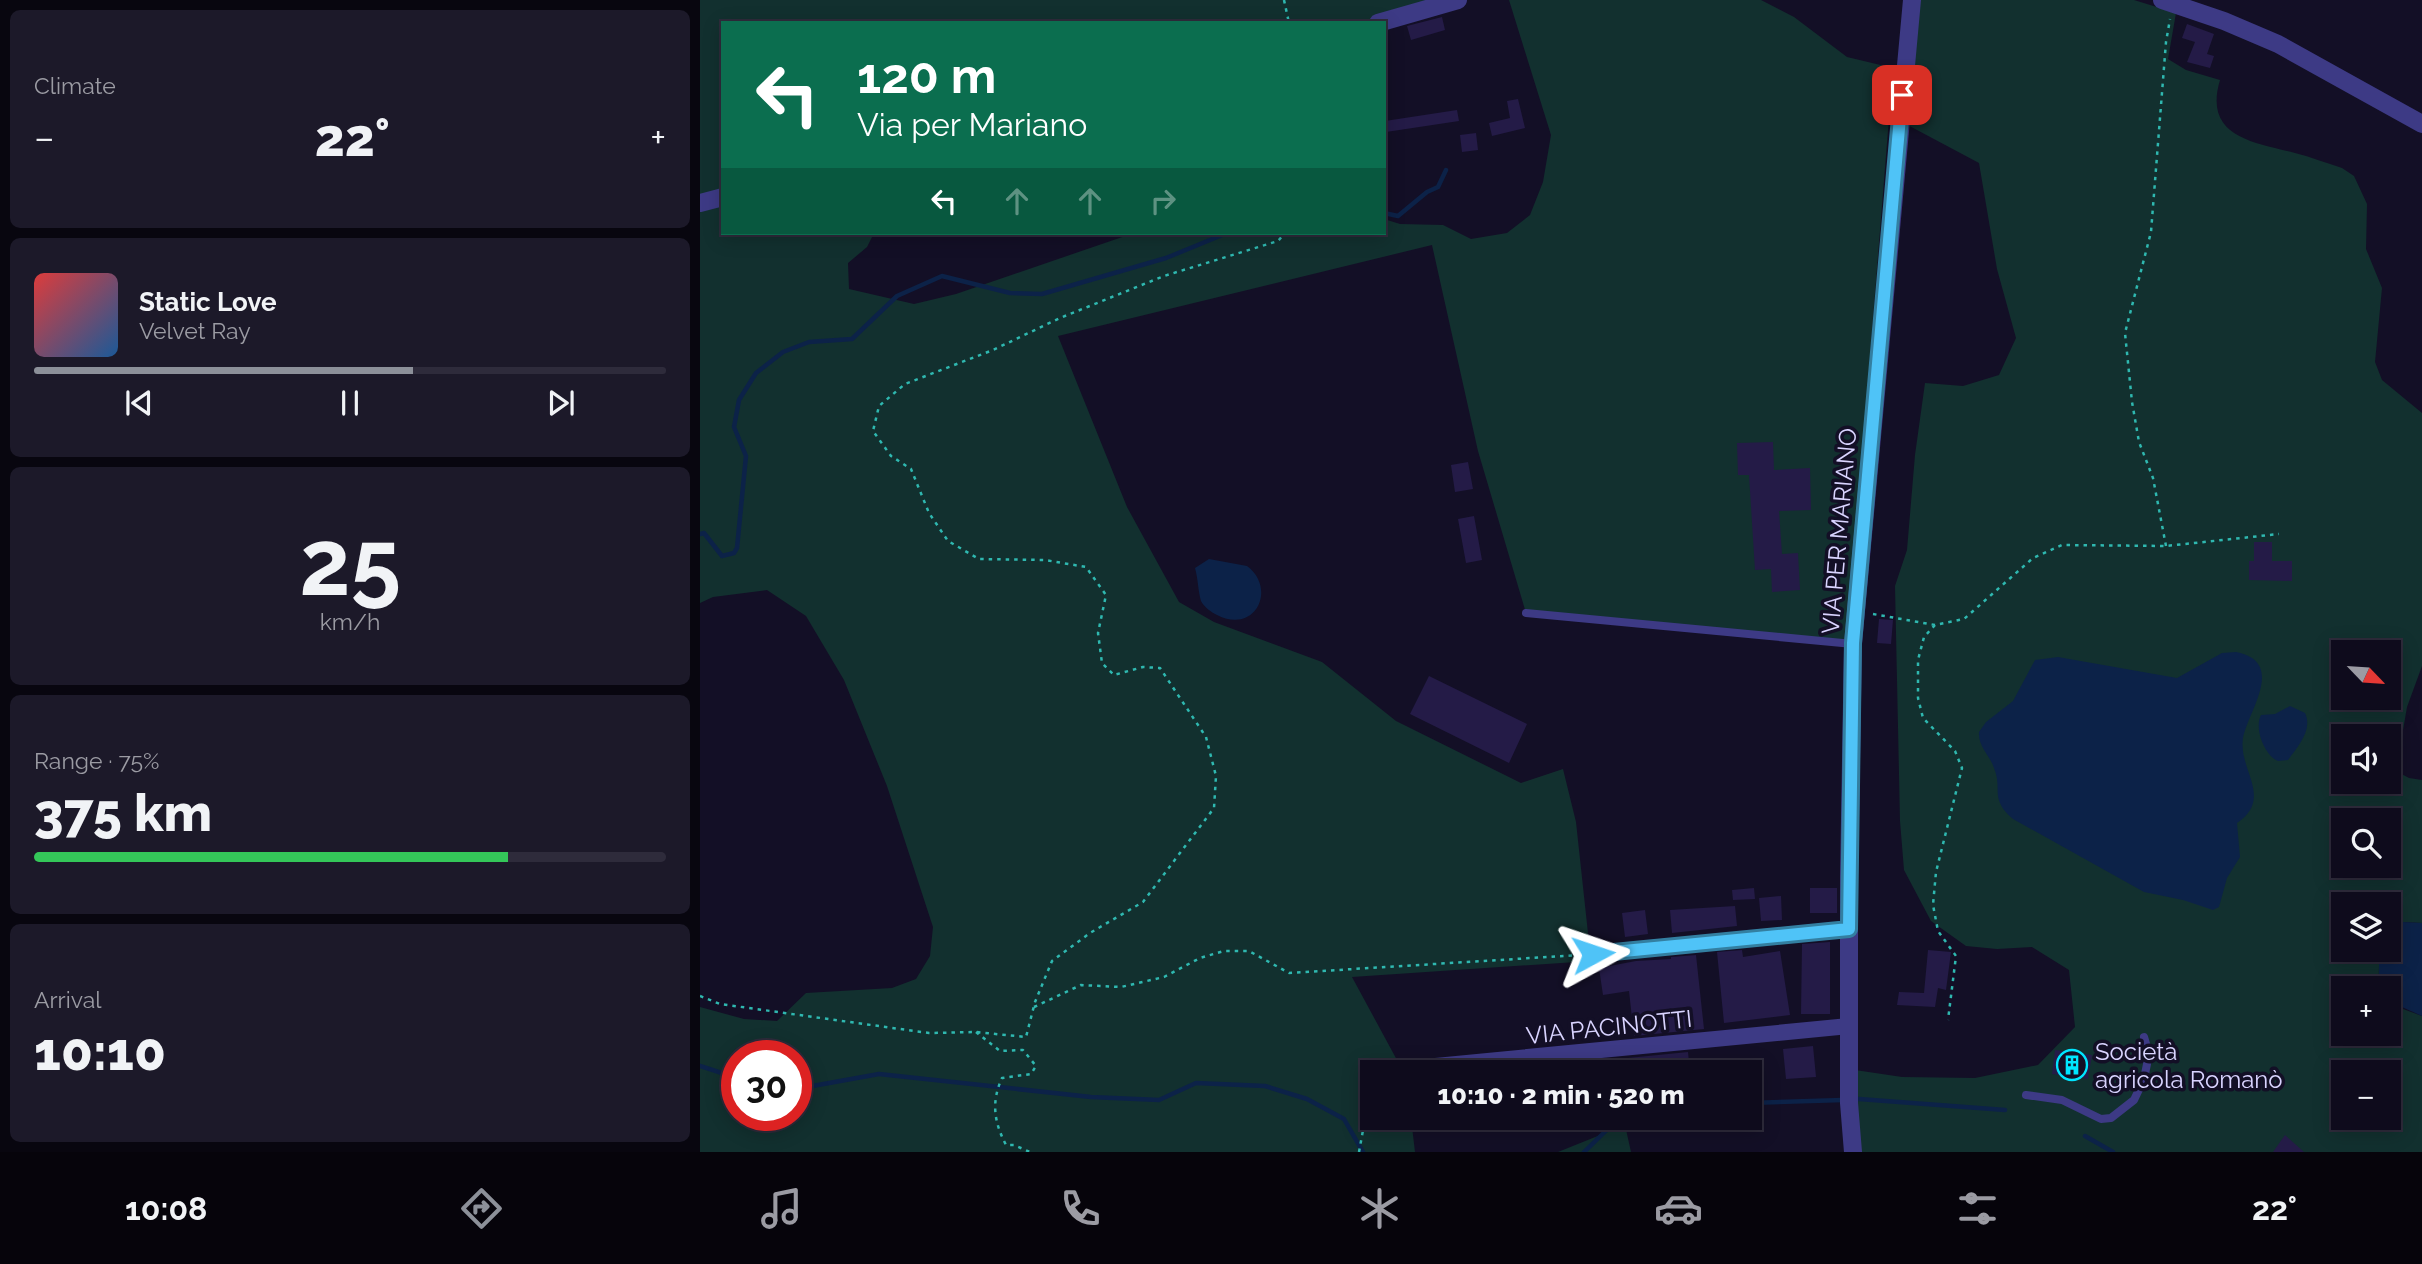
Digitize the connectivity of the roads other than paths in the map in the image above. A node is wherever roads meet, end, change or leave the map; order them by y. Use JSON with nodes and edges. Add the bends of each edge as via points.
{"nodes":[{"id":1,"x":1458,"y":0,"type":"edge"},
{"id":2,"x":1912,"y":0,"type":"edge"},
{"id":3,"x":2168,"y":2,"type":"edge"},
{"id":4,"x":1385,"y":21,"type":"edge"},
{"id":5,"x":2422,"y":124,"type":"edge"},
{"id":6,"x":721,"y":198,"type":"edge"},
{"id":7,"x":700,"y":203,"type":"edge"},
{"id":8,"x":1526,"y":614,"type":"dead end"},
{"id":9,"x":1853,"y":643,"type":"junction"},
{"id":10,"x":1849,"y":929,"type":"junction"},
{"id":11,"x":1593,"y":954,"type":"road end"},
{"id":12,"x":1849,"y":1026,"type":"junction"},
{"id":13,"x":2144,"y":1037,"type":"dead end"},
{"id":14,"x":1497,"y":1060,"type":"edge"},
{"id":15,"x":2026,"y":1095,"type":"dead end"},
{"id":16,"x":1853,"y":1152,"type":"edge"}],
"edges":[{"from":1,"to":4,"type":"street"},
{"from":2,"to":9,"type":"street","name":"VIA PER MARIANO"},
{"from":3,"to":5,"type":"street","via":[[2278,44]]},
{"from":6,"to":7,"type":"street"},
{"from":8,"to":9,"type":"lane"},
{"from":9,"to":10,"type":"street","name":"VIA PER MARIANO"},
{"from":10,"to":11,"type":"street"},
{"from":10,"to":12,"type":"street","name":"VIA PER MARIANO"},
{"from":12,"to":14,"type":"street","name":"VIA PACINOTTI"},
{"from":12,"to":16,"type":"street","name":"VIA PER MARIANO"},
{"from":13,"to":15,"type":"lane","via":[[2149,1054],[2144,1079],[2134,1100],[2111,1118],[2101,1119],[2062,1100]]}]}
